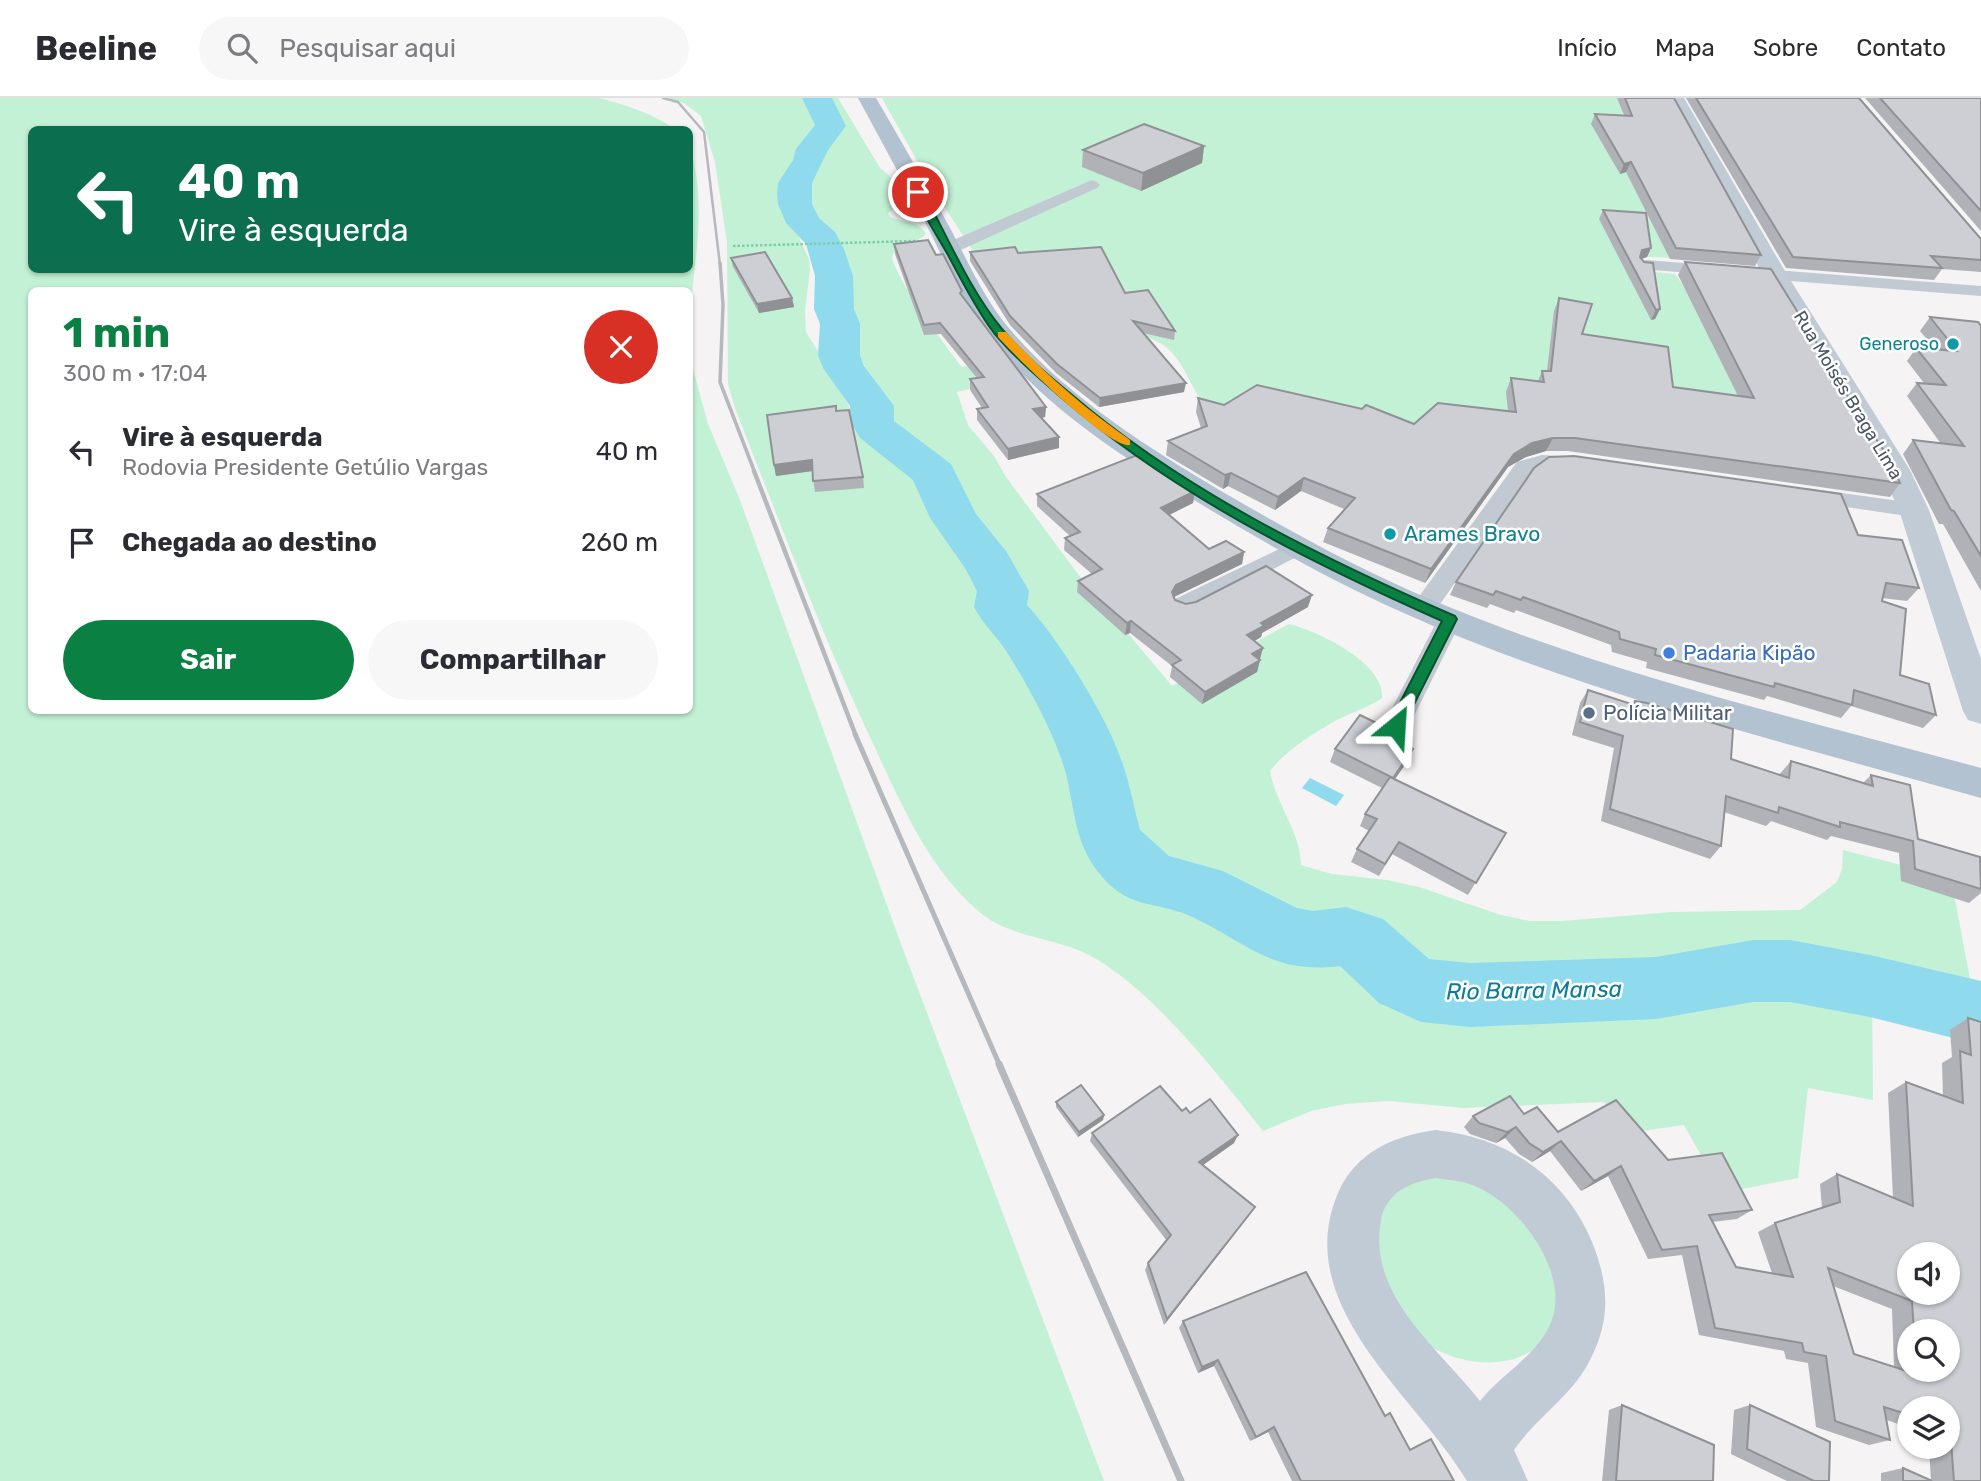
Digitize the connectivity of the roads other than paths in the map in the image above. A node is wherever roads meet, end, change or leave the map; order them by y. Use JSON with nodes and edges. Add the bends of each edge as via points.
{"nodes":[{"id":1,"x":867,"y":98,"type":"edge"},
{"id":2,"x":1675,"y":98,"type":"edge"},
{"id":3,"x":1092,"y":185,"type":"dead end"},
{"id":4,"x":948,"y":248,"type":"junction"},
{"id":5,"x":1646,"y":265,"type":"edge"},
{"id":6,"x":1774,"y":272,"type":"junction"},
{"id":7,"x":1981,"y":291,"type":"edge"},
{"id":8,"x":1594,"y":464,"type":"edge"},
{"id":9,"x":1781,"y":491,"type":"edge"},
{"id":10,"x":1914,"y":510,"type":"junction"},
{"id":11,"x":1298,"y":547,"type":"junction"},
{"id":12,"x":1184,"y":605,"type":"edge"},
{"id":13,"x":1437,"y":614,"type":"junction"},
{"id":14,"x":1981,"y":710,"type":"edge"},
{"id":15,"x":1396,"y":726,"type":"dead end"},
{"id":16,"x":1981,"y":783,"type":"edge"},
{"id":17,"x":1491,"y":1466,"type":"edge"}],
"edges":[{"from":1,"to":4,"type":"main road"},
{"from":2,"to":6,"type":"street","name":"Rua Moisés Braga Lima"},
{"from":3,"to":4,"type":"street"},
{"from":4,"to":11,"type":"main road","via":[[998,330],[1038,372],[1102,426],[1185,483]]},
{"from":5,"to":6,"type":"street"},
{"from":6,"to":7,"type":"street"},
{"from":6,"to":10,"type":"street","name":"Rua Moisés Braga Lima","via":[[1895,470]]},
{"from":8,"to":13,"type":"street","via":[[1558,460],[1525,467]]},
{"from":9,"to":10,"type":"street"},
{"from":10,"to":14,"type":"street","name":"Rua Moisés Braga Lima"},
{"from":11,"to":12,"type":"street"},
{"from":11,"to":13,"type":"main road"},
{"from":13,"to":15,"type":"street"},
{"from":13,"to":16,"type":"main road","via":[[1653,690]]},
{"from":17,"to":17,"type":"street","via":[[1494,1428],[1552,1369],[1571,1340],[1580,1307],[1577,1271],[1552,1219],[1510,1178],[1460,1156],[1412,1156],[1385,1168],[1358,1203],[1352,1235],[1356,1270],[1382,1323]]}]}
